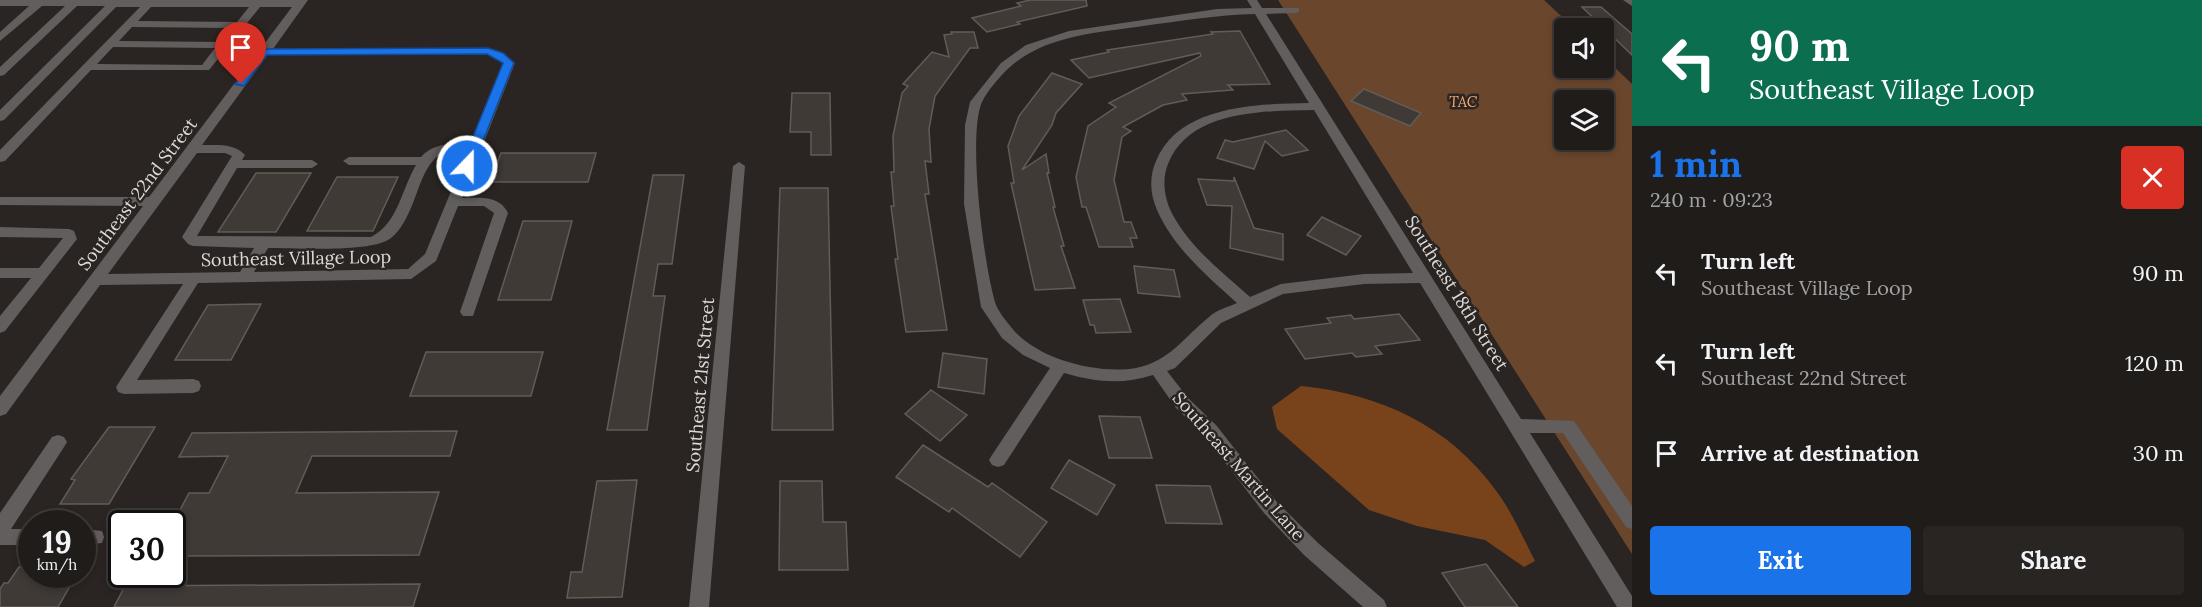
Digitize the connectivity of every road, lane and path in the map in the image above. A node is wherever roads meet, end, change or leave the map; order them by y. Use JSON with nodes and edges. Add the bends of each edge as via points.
{"nodes":[{"id":1,"x":1628,"y":0,"type":"edge"},
{"id":2,"x":302,"y":2,"type":"edge"},
{"id":3,"x":0,"y":3,"type":"edge"},
{"id":4,"x":39,"y":3,"type":"junction"},
{"id":5,"x":75,"y":3,"type":"junction"},
{"id":6,"x":114,"y":3,"type":"junction"},
{"id":7,"x":149,"y":3,"type":"junction"},
{"id":8,"x":258,"y":3,"type":"junction"},
{"id":9,"x":1632,"y":3,"type":"edge"},
{"id":10,"x":1255,"y":5,"type":"edge"},
{"id":11,"x":1294,"y":10,"type":"dead end"},
{"id":12,"x":129,"y":24,"type":"junction"},
{"id":13,"x":240,"y":25,"type":"junction"},
{"id":14,"x":0,"y":38,"type":"edge"},
{"id":15,"x":110,"y":44,"type":"junction"},
{"id":16,"x":224,"y":45,"type":"junction"},
{"id":17,"x":264,"y":52,"type":"junction"},
{"id":18,"x":87,"y":67,"type":"junction"},
{"id":19,"x":0,"y":73,"type":"edge"},
{"id":20,"x":1317,"y":106,"type":"junction"},
{"id":21,"x":0,"y":117,"type":"edge"},
{"id":22,"x":193,"y":148,"type":"junction"},
{"id":23,"x":474,"y":148,"type":"junction"},
{"id":24,"x":0,"y":158,"type":"edge"},
{"id":25,"x":349,"y":161,"type":"dead end"},
{"id":26,"x":426,"y":161,"type":"junction"},
{"id":27,"x":234,"y":164,"type":"junction"},
{"id":28,"x":312,"y":164,"type":"dead end"},
{"id":29,"x":739,"y":166,"type":"dead end"},
{"id":30,"x":0,"y":201,"type":"edge"},
{"id":31,"x":153,"y":202,"type":"junction"},
{"id":32,"x":453,"y":202,"type":"junction"},
{"id":33,"x":0,"y":232,"type":"edge"},
{"id":34,"x":264,"y":243,"type":"junction"},
{"id":35,"x":0,"y":273,"type":"edge"},
{"id":36,"x":44,"y":273,"type":"junction"},
{"id":37,"x":244,"y":277,"type":"junction"},
{"id":38,"x":194,"y":278,"type":"junction"},
{"id":39,"x":1424,"y":278,"type":"junction"},
{"id":40,"x":96,"y":280,"type":"junction"},
{"id":41,"x":1248,"y":304,"type":"junction"},
{"id":42,"x":7,"y":310,"type":"edge"},
{"id":43,"x":468,"y":312,"type":"dead end"},
{"id":44,"x":0,"y":327,"type":"edge"},
{"id":45,"x":1060,"y":366,"type":"junction"},
{"id":46,"x":1157,"y":369,"type":"junction"},
{"id":47,"x":192,"y":386,"type":"dead end"},
{"id":48,"x":0,"y":409,"type":"edge"},
{"id":49,"x":1516,"y":426,"type":"junction"},
{"id":50,"x":58,"y":442,"type":"dead end"},
{"id":51,"x":998,"y":460,"type":"dead end"},
{"id":52,"x":8,"y":506,"type":"edge"},
{"id":53,"x":1632,"y":521,"type":"edge"},
{"id":54,"x":0,"y":529,"type":"edge"},
{"id":55,"x":0,"y":537,"type":"edge"},
{"id":56,"x":18,"y":537,"type":"edge"},
{"id":57,"x":699,"y":607,"type":"edge"},
{"id":58,"x":1377,"y":607,"type":"edge"},
{"id":59,"x":1629,"y":607,"type":"edge"}],
"edges":[{"from":1,"to":9,"type":"street"},
{"from":2,"to":8,"type":"street"},
{"from":2,"to":17,"type":"street","name":"Southeast 22nd Street"},
{"from":3,"to":4,"type":"street"},
{"from":4,"to":5,"type":"street"},
{"from":4,"to":14,"type":"street"},
{"from":5,"to":6,"type":"street"},
{"from":5,"to":19,"type":"street"},
{"from":6,"to":7,"type":"street"},
{"from":6,"to":21,"type":"street"},
{"from":7,"to":8,"type":"street"},
{"from":7,"to":12,"type":"street"},
{"from":8,"to":13,"type":"street"},
{"from":10,"to":11,"type":"street"},
{"from":10,"to":20,"type":"street","name":"Southeast 18th Street"},
{"from":10,"to":45,"type":"street","via":[[1046,40],[1005,65],[976,102],[971,125],[971,204],[989,307],[1007,334],[1029,351]]},
{"from":12,"to":13,"type":"street"},
{"from":12,"to":15,"type":"street"},
{"from":13,"to":16,"type":"street"},
{"from":15,"to":16,"type":"street"},
{"from":15,"to":18,"type":"street"},
{"from":16,"to":18,"type":"street","via":[[205,68]]},
{"from":17,"to":22,"type":"street","name":"Southeast 22nd Street"},
{"from":17,"to":23,"type":"street","name":"Southeast Village Loop","via":[[488,51],[500,55],[508,63]]},
{"from":18,"to":24,"type":"street"},
{"from":20,"to":39,"type":"street","name":"Southeast 18th Street"},
{"from":20,"to":41,"type":"street","via":[[1270,107],[1209,118],[1178,135],[1161,160],[1156,190],[1171,225]]},
{"from":22,"to":27,"type":"street","via":[[233,151],[239,155]]},
{"from":22,"to":31,"type":"street","name":"Southeast 22nd Street"},
{"from":23,"to":26,"type":"street","via":[[436,151]]},
{"from":23,"to":32,"type":"street","name":"Southeast Village Loop"},
{"from":25,"to":26,"type":"street"},
{"from":26,"to":34,"type":"street","via":[[394,228],[382,240]]},
{"from":27,"to":28,"type":"street"},
{"from":27,"to":34,"type":"street","via":[[189,237],[203,242]]},
{"from":29,"to":57,"type":"street","name":"Southeast 21st Street"},
{"from":30,"to":31,"type":"street"},
{"from":31,"to":40,"type":"street","name":"Southeast 22nd Street"},
{"from":32,"to":37,"type":"street","name":"Southeast Village Loop","via":[[430,257],[411,274]]},
{"from":32,"to":43,"type":"street","via":[[486,202],[498,207],[501,213]]},
{"from":33,"to":36,"type":"street","via":[[69,234],[70,239]]},
{"from":34,"to":37,"type":"street"},
{"from":35,"to":36,"type":"street"},
{"from":36,"to":42,"type":"street"},
{"from":37,"to":38,"type":"street","name":"Southeast Village Loop"},
{"from":38,"to":40,"type":"street","name":"Southeast Village Loop"},
{"from":38,"to":47,"type":"street","via":[[124,387]]},
{"from":39,"to":41,"type":"street","via":[[1364,279],[1281,289]]},
{"from":39,"to":49,"type":"street","name":"Southeast 18th Street"},
{"from":40,"to":48,"type":"street","name":"Southeast 22nd Street"},
{"from":41,"to":46,"type":"street","via":[[1216,319],[1169,364]]},
{"from":42,"to":44,"type":"street"},
{"from":45,"to":46,"type":"street","via":[[1112,376]]},
{"from":45,"to":51,"type":"street"},
{"from":46,"to":58,"type":"street","name":"Southeast Martin Lane","via":[[1270,507]]},
{"from":49,"to":53,"type":"street","via":[[1568,426]]},
{"from":49,"to":59,"type":"street","name":"Southeast 18th Street"},
{"from":50,"to":52,"type":"street"},
{"from":52,"to":54,"type":"street"},
{"from":55,"to":56,"type":"street"}]}
